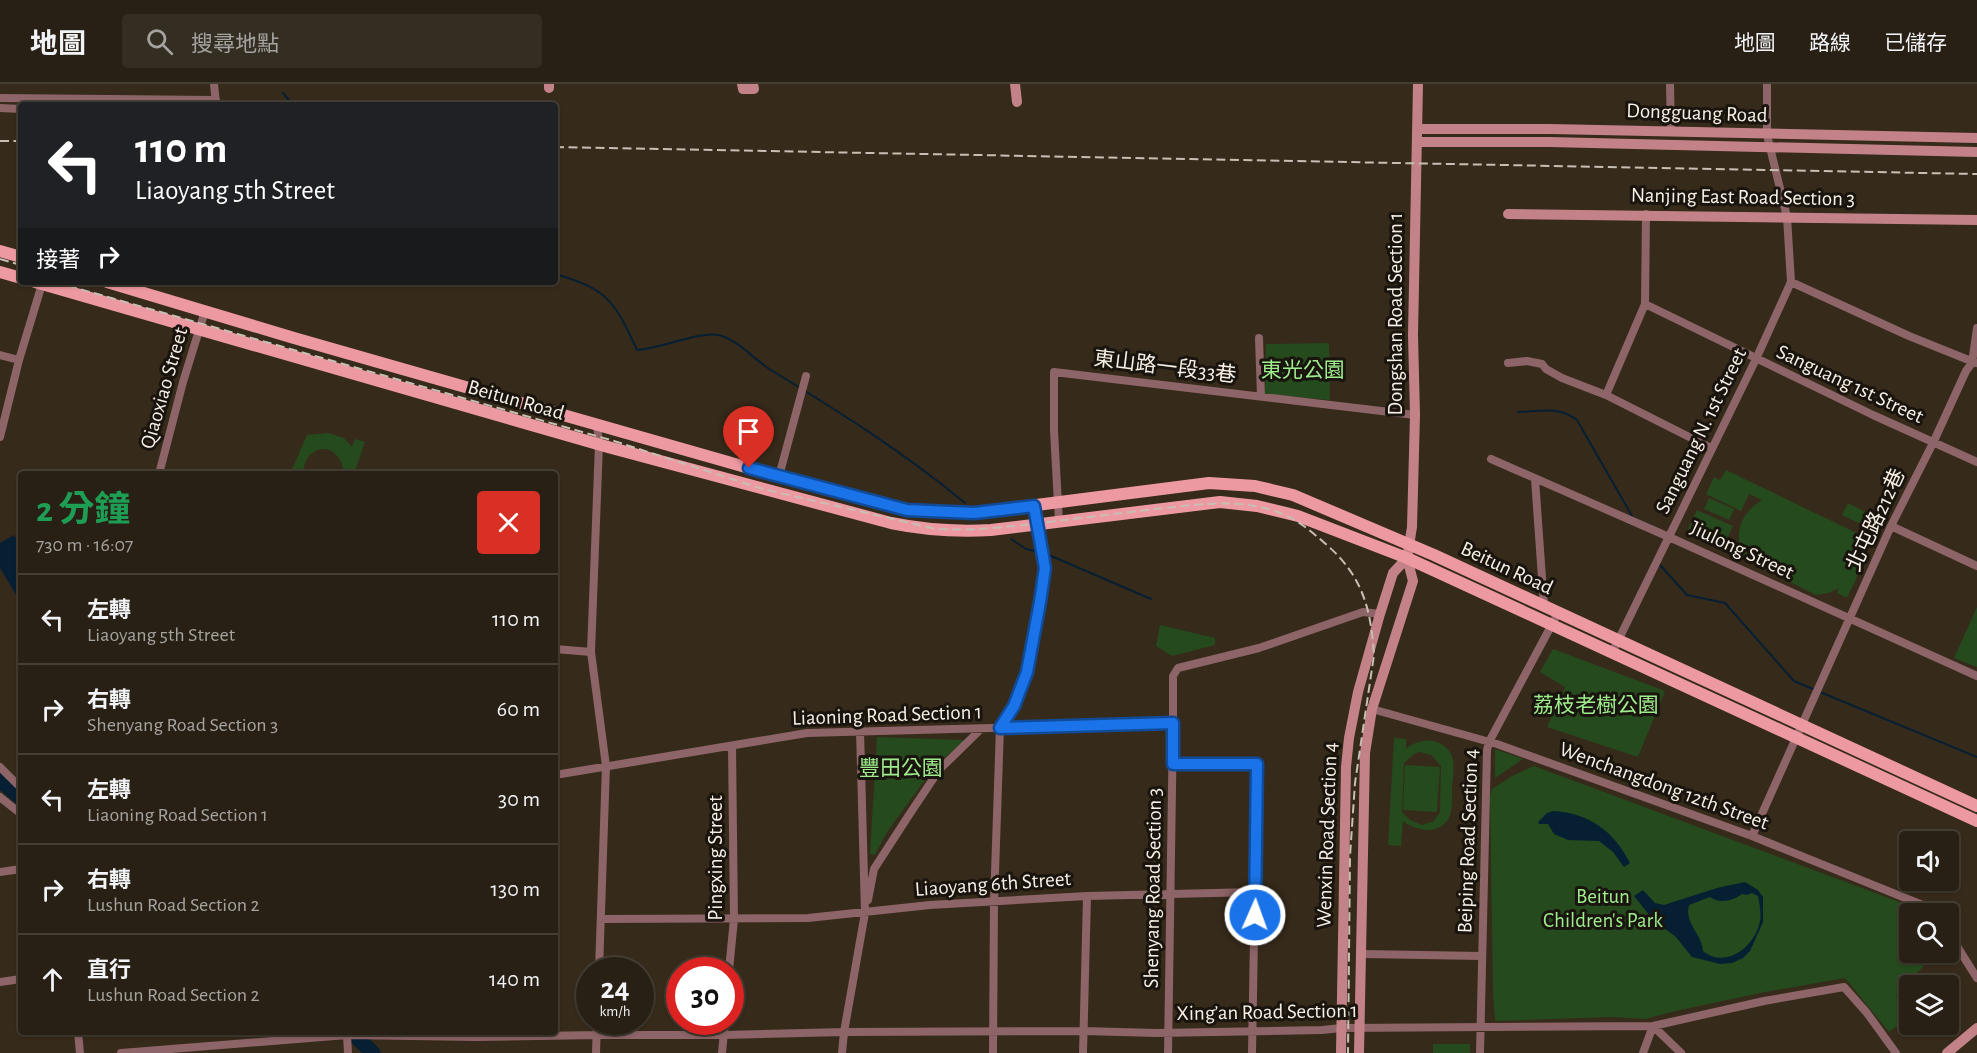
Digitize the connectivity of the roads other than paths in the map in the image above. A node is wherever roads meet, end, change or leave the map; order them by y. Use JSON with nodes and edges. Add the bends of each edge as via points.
{"nodes":[{"id":1,"x":214,"y":84,"type":"edge"},
{"id":2,"x":742,"y":84,"type":"edge"},
{"id":3,"x":753,"y":84,"type":"edge"},
{"id":4,"x":1015,"y":84,"type":"edge"},
{"id":5,"x":1418,"y":84,"type":"edge"},
{"id":6,"x":1670,"y":84,"type":"edge"},
{"id":7,"x":1767,"y":84,"type":"edge"},
{"id":8,"x":0,"y":98,"type":"edge"},
{"id":9,"x":173,"y":102,"type":"edge"},
{"id":10,"x":216,"y":102,"type":"edge"},
{"id":11,"x":1017,"y":102,"type":"dead end"},
{"id":12,"x":0,"y":108,"type":"edge"},
{"id":13,"x":18,"y":109,"type":"edge"},
{"id":14,"x":1417,"y":129,"type":"junction"},
{"id":15,"x":1671,"y":132,"type":"junction"},
{"id":16,"x":1977,"y":138,"type":"edge"},
{"id":17,"x":1768,"y":140,"type":"junction"},
{"id":18,"x":1417,"y":142,"type":"junction"},
{"id":19,"x":1977,"y":152,"type":"edge"},
{"id":20,"x":1508,"y":214,"type":"dead end"},
{"id":21,"x":1646,"y":214,"type":"junction"},
{"id":22,"x":1787,"y":217,"type":"junction"},
{"id":23,"x":1977,"y":220,"type":"edge"},
{"id":24,"x":0,"y":251,"type":"edge"},
{"id":25,"x":18,"y":256,"type":"edge"},
{"id":26,"x":0,"y":272,"type":"edge"},
{"id":27,"x":18,"y":277,"type":"edge"},
{"id":28,"x":1791,"y":282,"type":"junction"},
{"id":29,"x":38,"y":285,"type":"edge"},
{"id":30,"x":46,"y":285,"type":"edge"},
{"id":31,"x":117,"y":285,"type":"edge"},
{"id":32,"x":1645,"y":304,"type":"junction"},
{"id":33,"x":205,"y":311,"type":"junction"},
{"id":34,"x":1977,"y":328,"type":"edge"},
{"id":35,"x":199,"y":329,"type":"junction"},
{"id":36,"x":1259,"y":338,"type":"dead end"},
{"id":37,"x":0,"y":355,"type":"edge"},
{"id":38,"x":1756,"y":359,"type":"junction"},
{"id":39,"x":19,"y":360,"type":"junction"},
{"id":40,"x":1508,"y":363,"type":"dead end"},
{"id":41,"x":1975,"y":363,"type":"edge"},
{"id":42,"x":805,"y":379,"type":"dead end"},
{"id":43,"x":1606,"y":395,"type":"junction"},
{"id":44,"x":1261,"y":396,"type":"junction"},
{"id":45,"x":1415,"y":415,"type":"junction"},
{"id":46,"x":597,"y":424,"type":"junction"},
{"id":47,"x":0,"y":437,"type":"edge"},
{"id":48,"x":1933,"y":443,"type":"junction"},
{"id":49,"x":599,"y":444,"type":"junction"},
{"id":50,"x":1711,"y":448,"type":"junction"},
{"id":51,"x":1491,"y":459,"type":"dead end"},
{"id":52,"x":1977,"y":462,"type":"edge"},
{"id":53,"x":160,"y":471,"type":"edge"},
{"id":54,"x":779,"y":476,"type":"junction"},
{"id":55,"x":1535,"y":479,"type":"junction"},
{"id":56,"x":1056,"y":503,"type":"junction"},
{"id":57,"x":1034,"y":506,"type":"junction"},
{"id":58,"x":1059,"y":522,"type":"junction"},
{"id":59,"x":1036,"y":525,"type":"junction"},
{"id":60,"x":1891,"y":526,"type":"junction"},
{"id":61,"x":1669,"y":537,"type":"junction"},
{"id":62,"x":1410,"y":544,"type":"junction"},
{"id":63,"x":1407,"y":558,"type":"junction"},
{"id":64,"x":1977,"y":566,"type":"edge"},
{"id":65,"x":1544,"y":606,"type":"junction"},
{"id":66,"x":1558,"y":613,"type":"junction"},
{"id":67,"x":1380,"y":614,"type":"junction"},
{"id":68,"x":1850,"y":620,"type":"junction"},
{"id":69,"x":1552,"y":624,"type":"junction"},
{"id":70,"x":1618,"y":640,"type":"junction"},
{"id":71,"x":558,"y":649,"type":"edge"},
{"id":72,"x":591,"y":652,"type":"junction"},
{"id":73,"x":1612,"y":653,"type":"junction"},
{"id":74,"x":1977,"y":676,"type":"edge"},
{"id":75,"x":1372,"y":710,"type":"junction"},
{"id":76,"x":1173,"y":723,"type":"junction"},
{"id":77,"x":1802,"y":725,"type":"junction"},
{"id":78,"x":1000,"y":728,"type":"junction"},
{"id":79,"x":981,"y":729,"type":"junction"},
{"id":80,"x":860,"y":731,"type":"junction"},
{"id":81,"x":1796,"y":738,"type":"junction"},
{"id":82,"x":1489,"y":742,"type":"junction"},
{"id":83,"x":732,"y":746,"type":"junction"},
{"id":84,"x":1173,"y":764,"type":"junction"},
{"id":85,"x":606,"y":766,"type":"junction"},
{"id":86,"x":0,"y":767,"type":"edge"},
{"id":87,"x":558,"y":774,"type":"edge"},
{"id":88,"x":18,"y":785,"type":"edge"},
{"id":89,"x":0,"y":796,"type":"edge"},
{"id":90,"x":1977,"y":806,"type":"edge"},
{"id":91,"x":18,"y":811,"type":"edge"},
{"id":92,"x":1977,"y":821,"type":"edge"},
{"id":93,"x":1752,"y":836,"type":"junction"},
{"id":94,"x":18,"y":869,"type":"edge"},
{"id":95,"x":0,"y":872,"type":"edge"},
{"id":96,"x":1256,"y":892,"type":"junction"},
{"id":97,"x":1169,"y":894,"type":"junction"},
{"id":98,"x":1087,"y":896,"type":"junction"},
{"id":99,"x":994,"y":902,"type":"junction"},
{"id":100,"x":1918,"y":903,"type":"edge"},
{"id":101,"x":865,"y":913,"type":"junction"},
{"id":102,"x":601,"y":919,"type":"junction"},
{"id":103,"x":734,"y":919,"type":"junction"},
{"id":104,"x":1959,"y":949,"type":"edge"},
{"id":105,"x":1362,"y":954,"type":"junction"},
{"id":106,"x":1481,"y":956,"type":"junction"},
{"id":107,"x":600,"y":957,"type":"edge"},
{"id":108,"x":730,"y":957,"type":"edge"},
{"id":109,"x":1977,"y":978,"type":"edge"},
{"id":110,"x":18,"y":979,"type":"edge"},
{"id":111,"x":0,"y":982,"type":"edge"},
{"id":112,"x":1481,"y":1026,"type":"junction"},
{"id":113,"x":1653,"y":1026,"type":"junction"},
{"id":114,"x":1342,"y":1028,"type":"junction"},
{"id":115,"x":1360,"y":1028,"type":"junction"},
{"id":116,"x":1977,"y":1028,"type":"edge"},
{"id":117,"x":1252,"y":1029,"type":"junction"},
{"id":118,"x":1083,"y":1030,"type":"junction"},
{"id":119,"x":993,"y":1031,"type":"junction"},
{"id":120,"x":844,"y":1032,"type":"junction"},
{"id":121,"x":1168,"y":1033,"type":"junction"},
{"id":122,"x":744,"y":1034,"type":"edge"},
{"id":123,"x":78,"y":1035,"type":"edge"},
{"id":124,"x":351,"y":1035,"type":"junction"},
{"id":125,"x":409,"y":1035,"type":"edge"},
{"id":126,"x":576,"y":1035,"type":"edge"},
{"id":127,"x":597,"y":1035,"type":"edge"},
{"id":128,"x":723,"y":1035,"type":"edge"},
{"id":129,"x":257,"y":1042,"type":"junction"},
{"id":130,"x":80,"y":1053,"type":"edge"},
{"id":131,"x":122,"y":1053,"type":"edge"},
{"id":132,"x":258,"y":1053,"type":"edge"},
{"id":133,"x":348,"y":1053,"type":"edge"},
{"id":134,"x":596,"y":1053,"type":"edge"},
{"id":135,"x":722,"y":1053,"type":"edge"},
{"id":136,"x":842,"y":1053,"type":"edge"},
{"id":137,"x":993,"y":1053,"type":"edge"},
{"id":138,"x":1083,"y":1053,"type":"edge"},
{"id":139,"x":1168,"y":1053,"type":"edge"},
{"id":140,"x":1252,"y":1053,"type":"edge"},
{"id":141,"x":1341,"y":1053,"type":"edge"},
{"id":142,"x":1359,"y":1053,"type":"edge"},
{"id":143,"x":1480,"y":1053,"type":"edge"},
{"id":144,"x":1643,"y":1053,"type":"edge"},
{"id":145,"x":1681,"y":1053,"type":"edge"},
{"id":146,"x":1896,"y":1053,"type":"edge"},
{"id":147,"x":1947,"y":1053,"type":"edge"}],
"edges":[{"from":1,"to":10,"type":"street"},
{"from":2,"to":3,"type":"street","via":[[742,89],[754,88]]},
{"from":4,"to":11,"type":"street"},
{"from":5,"to":14,"type":"street","name":"Dongshan Road Section 1"},
{"from":6,"to":15,"type":"street"},
{"from":7,"to":17,"type":"street","name":"Sanguang N. 1st Street"},
{"from":8,"to":9,"type":"street"},
{"from":12,"to":13,"type":"street"},
{"from":14,"to":15,"type":"street","name":"Dongguang Road"},
{"from":14,"to":18,"type":"street","name":"Dongshan Road Section 1"},
{"from":15,"to":17,"type":"street","name":"Dongguang Road"},
{"from":16,"to":17,"type":"street","name":"Dongguang Road"},
{"from":17,"to":18,"type":"street","name":"Dongguang Road"},
{"from":17,"to":19,"type":"street","name":"Dongguang Road"},
{"from":17,"to":22,"type":"street","name":"Sanguang N. 1st Street"},
{"from":18,"to":45,"type":"street","name":"Dongshan Road Section 1"},
{"from":20,"to":21,"type":"street","name":"Nanjing East Road Section 3"},
{"from":21,"to":22,"type":"street","name":"Nanjing East Road Section 3"},
{"from":21,"to":32,"type":"street"},
{"from":22,"to":23,"type":"street","name":"Nanjing East Road Section 3"},
{"from":22,"to":28,"type":"street","name":"Sanguang N. 1st Street"},
{"from":24,"to":25,"type":"main road"},
{"from":26,"to":27,"type":"main road"},
{"from":28,"to":38,"type":"street","name":"Sanguang N. 1st Street"},
{"from":28,"to":41,"type":"street"},
{"from":29,"to":39,"type":"street"},
{"from":30,"to":35,"type":"main road","name":"Beitun Road"},
{"from":31,"to":33,"type":"main road","name":"Beitun Road"},
{"from":32,"to":38,"type":"street","name":"Sanguang 1st Street"},
{"from":32,"to":43,"type":"street"},
{"from":33,"to":35,"type":"street","name":"Qiaoxiao Street"},
{"from":33,"to":46,"type":"main road","name":"Beitun Road"},
{"from":34,"to":41,"type":"street","name":"北屯路212巷"},
{"from":35,"to":49,"type":"main road","name":"Beitun Road"},
{"from":35,"to":53,"type":"street","name":"Qiaoxiao Street"},
{"from":36,"to":44,"type":"street"},
{"from":37,"to":39,"type":"street"},
{"from":38,"to":48,"type":"street","name":"Sanguang 1st Street"},
{"from":38,"to":50,"type":"street","name":"Sanguang N. 1st Street"},
{"from":39,"to":47,"type":"street"},
{"from":40,"to":43,"type":"street","via":[[1542,364],[1562,378]]},
{"from":41,"to":48,"type":"street","name":"北屯路212巷","via":[[1966,371]]},
{"from":42,"to":54,"type":"street"},
{"from":43,"to":50,"type":"street"},
{"from":44,"to":45,"type":"street","name":"東山路一段33巷"},
{"from":44,"to":56,"type":"street","name":"東山路一段33巷","via":[[1054,372]]},
{"from":45,"to":62,"type":"street","name":"Dongshan Road Section 1"},
{"from":46,"to":49,"type":"street"},
{"from":46,"to":54,"type":"main road","name":"Beitun Road"},
{"from":48,"to":52,"type":"street","name":"Sanguang 1st Street"},
{"from":48,"to":60,"type":"street","name":"北屯路212巷"},
{"from":49,"to":59,"type":"main road","name":"Beitun Road","via":[[891,523],[939,531]]},
{"from":49,"to":72,"type":"street"},
{"from":50,"to":61,"type":"street","name":"Sanguang N. 1st Street"},
{"from":51,"to":55,"type":"street","name":"Jiulong Street"},
{"from":54,"to":57,"type":"main road","name":"Beitun Road","via":[[907,510],[974,513]]},
{"from":55,"to":61,"type":"street","name":"Jiulong Street"},
{"from":55,"to":65,"type":"street"},
{"from":56,"to":57,"type":"main road","name":"Beitun Road"},
{"from":56,"to":58,"type":"street"},
{"from":56,"to":62,"type":"main road","name":"Beitun Road","via":[[1183,486],[1255,486],[1302,498]]},
{"from":57,"to":59,"type":"street"},
{"from":58,"to":59,"type":"main road","name":"Beitun Road"},
{"from":58,"to":63,"type":"main road","name":"Beitun Road","via":[[1220,502],[1243,504],[1298,516]]},
{"from":59,"to":78,"type":"street","via":[[1045,568],[1040,602],[1027,672],[1014,706]]},
{"from":60,"to":64,"type":"street"},
{"from":60,"to":68,"type":"street","name":"北屯路212巷"},
{"from":61,"to":68,"type":"street","name":"Jiulong Street"},
{"from":61,"to":70,"type":"street","name":"Sanguang N. 1st Street"},
{"from":62,"to":63,"type":"street","name":"Wenxin Road Section 4"},
{"from":62,"to":65,"type":"main road","name":"Beitun Road"},
{"from":63,"to":67,"type":"street","name":"Wenxin Road Section 4","via":[[1393,573]]},
{"from":63,"to":69,"type":"main road","name":"Beitun Road"},
{"from":63,"to":75,"type":"street","name":"Wenxin Road Section 4","via":[[1413,581]]},
{"from":65,"to":66,"type":"main road","name":"Beitun Road"},
{"from":66,"to":69,"type":"street","name":"Beiping Road Section 4"},
{"from":66,"to":70,"type":"main road","name":"Beitun Road"},
{"from":67,"to":76,"type":"street","via":[[1363,612],[1259,648],[1178,668],[1173,676]]},
{"from":67,"to":114,"type":"street","name":"Wenxin Road Section 4","via":[[1358,692],[1346,767]]},
{"from":68,"to":74,"type":"street","name":"Jiulong Street"},
{"from":68,"to":77,"type":"street","name":"北屯路212巷"},
{"from":69,"to":73,"type":"main road","name":"Beitun Road"},
{"from":69,"to":82,"type":"street","name":"Beiping Road Section 4"},
{"from":70,"to":73,"type":"street","name":"Sanguang N. 1st Street"},
{"from":70,"to":77,"type":"main road","name":"Beitun Road"},
{"from":71,"to":72,"type":"street"},
{"from":72,"to":85,"type":"street"},
{"from":73,"to":81,"type":"main road","name":"Beitun Road"},
{"from":75,"to":82,"type":"street","name":"Wenchangdong 12th Street"},
{"from":75,"to":105,"type":"street","name":"Wenxin Road Section 4","via":[[1364,766]]},
{"from":76,"to":78,"type":"street","name":"Liaoning Road Section 1"},
{"from":76,"to":84,"type":"street","name":"Shenyang Road Section 3"},
{"from":77,"to":81,"type":"street","name":"北屯路212巷"},
{"from":77,"to":90,"type":"main road","name":"Beitun Road"},
{"from":78,"to":79,"type":"street","name":"Liaoning Road Section 1"},
{"from":78,"to":99,"type":"street"},
{"from":79,"to":80,"type":"street","name":"Liaoning Road Section 1"},
{"from":79,"to":101,"type":"street","via":[[939,770],[874,869]]},
{"from":80,"to":83,"type":"street","name":"Liaoning Road Section 1","via":[[807,733]]},
{"from":80,"to":101,"type":"street"},
{"from":81,"to":92,"type":"main road","name":"Beitun Road"},
{"from":81,"to":93,"type":"street","name":"北屯路212巷"},
{"from":82,"to":93,"type":"street","name":"Wenchangdong 12th Street"},
{"from":82,"to":106,"type":"street","name":"Beiping Road Section 4"},
{"from":83,"to":85,"type":"street","name":"Liaoning Road Section 1"},
{"from":83,"to":103,"type":"street","name":"Pingxing Street"},
{"from":84,"to":96,"type":"street","via":[[1257,764]]},
{"from":84,"to":97,"type":"street","name":"Shenyang Road Section 3"},
{"from":85,"to":87,"type":"street","name":"Liaoning Road Section 1"},
{"from":85,"to":102,"type":"street"},
{"from":86,"to":88,"type":"street"},
{"from":89,"to":91,"type":"street"},
{"from":93,"to":100,"type":"street","name":"Wenchangdong 12th Street"},
{"from":94,"to":95,"type":"street"},
{"from":96,"to":97,"type":"street","name":"Liaoyang 6th Street"},
{"from":96,"to":117,"type":"street"},
{"from":97,"to":98,"type":"street","name":"Liaoyang 6th Street"},
{"from":97,"to":121,"type":"street","name":"Shenyang Road Section 3"},
{"from":98,"to":99,"type":"street","name":"Liaoyang 6th Street"},
{"from":98,"to":118,"type":"street"},
{"from":99,"to":101,"type":"street","name":"Liaoyang 6th Street"},
{"from":99,"to":119,"type":"street"},
{"from":101,"to":103,"type":"street","name":"Liaoyang 6th Street"},
{"from":101,"to":120,"type":"street"},
{"from":102,"to":103,"type":"street","name":"Liaoyang 6th Street"},
{"from":102,"to":107,"type":"street"},
{"from":103,"to":108,"type":"street","name":"Pingxing Street"},
{"from":104,"to":109,"type":"street"},
{"from":105,"to":106,"type":"street"},
{"from":105,"to":115,"type":"street","name":"Wenxin Road Section 4"},
{"from":106,"to":112,"type":"street","name":"Beiping Road Section 4"},
{"from":110,"to":111,"type":"street"},
{"from":112,"to":113,"type":"street","name":"Xing’an Road Section 1"},
{"from":112,"to":115,"type":"street","name":"Xing’an Road Section 1"},
{"from":112,"to":143,"type":"street","name":"Beiping Road Section 4"},
{"from":113,"to":144,"type":"street"},
{"from":113,"to":145,"type":"street"},
{"from":113,"to":146,"type":"street","name":"Xing’an Road Section 1","via":[[1845,987]]},
{"from":114,"to":115,"type":"street","name":"Xing’an Road Section 1"},
{"from":114,"to":117,"type":"street","name":"Xing’an Road Section 1"},
{"from":114,"to":141,"type":"street","name":"Wenxin Road Section 4"},
{"from":115,"to":142,"type":"street","name":"Wenxin Road Section 4"},
{"from":116,"to":147,"type":"street"},
{"from":117,"to":121,"type":"street","name":"Xing’an Road Section 1"},
{"from":117,"to":140,"type":"street"},
{"from":118,"to":119,"type":"street","name":"Xing’an Road Section 1"},
{"from":118,"to":121,"type":"street","name":"Xing’an Road Section 1"},
{"from":118,"to":138,"type":"street"},
{"from":119,"to":120,"type":"street","name":"Xing’an Road Section 1"},
{"from":119,"to":137,"type":"street"},
{"from":120,"to":122,"type":"street","name":"Xing’an Road Section 1"},
{"from":120,"to":136,"type":"street"},
{"from":121,"to":139,"type":"street","name":"Shenyang Road Section 3"},
{"from":123,"to":130,"type":"street"},
{"from":124,"to":125,"type":"street","name":"Xing’an Road Section 1"},
{"from":124,"to":129,"type":"street","name":"Xing’an Road Section 1"},
{"from":124,"to":133,"type":"street"},
{"from":125,"to":126,"type":"street","name":"Xing’an Road Section 1"},
{"from":127,"to":134,"type":"street"},
{"from":128,"to":135,"type":"street"},
{"from":129,"to":131,"type":"street","name":"Xing’an Road Section 1"},
{"from":129,"to":132,"type":"street"}]}
